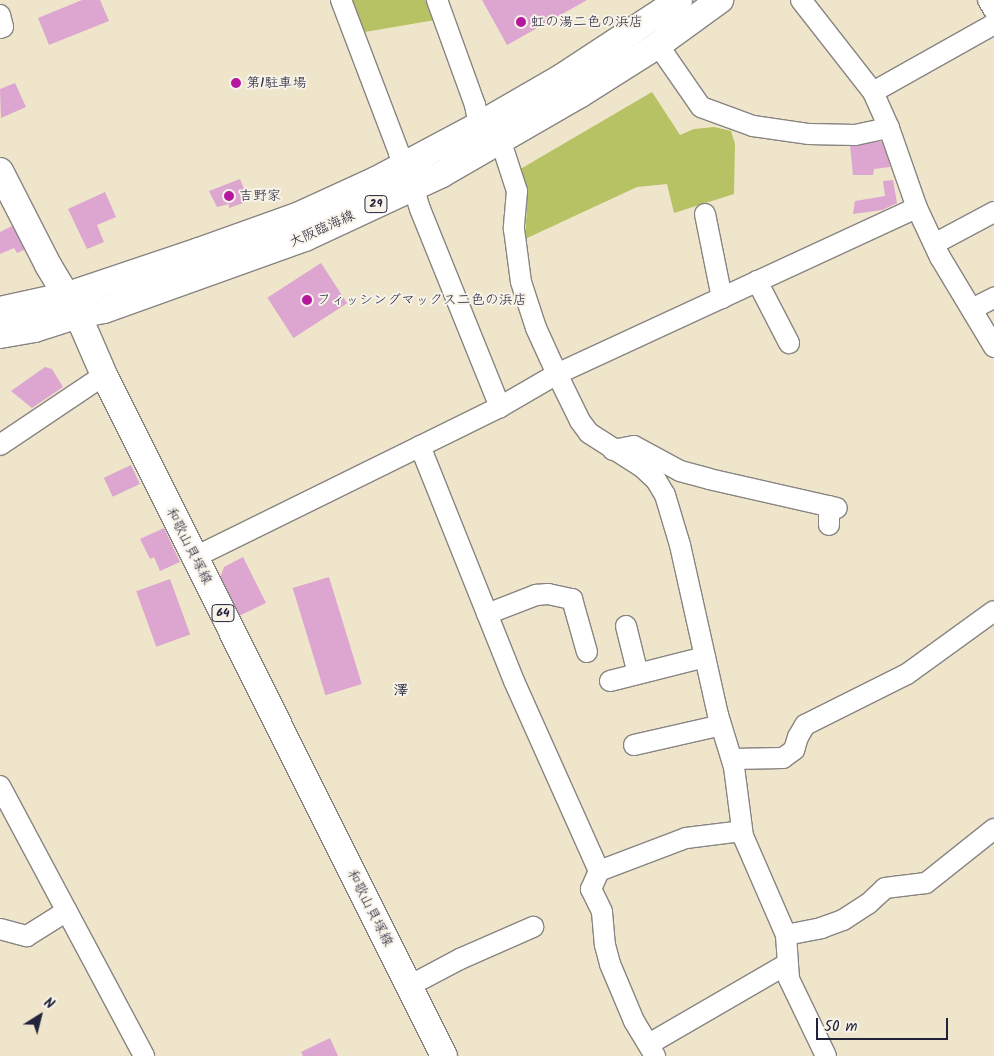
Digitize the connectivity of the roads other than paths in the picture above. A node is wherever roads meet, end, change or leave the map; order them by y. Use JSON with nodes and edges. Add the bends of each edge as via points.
{"nodes":[{"id":1,"x":341,"y":0,"type":"edge"},
{"id":2,"x":437,"y":0,"type":"edge"},
{"id":3,"x":678,"y":0,"type":"edge"},
{"id":4,"x":720,"y":0,"type":"edge"},
{"id":5,"x":801,"y":0,"type":"edge"},
{"id":6,"x":988,"y":0,"type":"edge"},
{"id":7,"x":994,"y":10,"type":"edge"},
{"id":8,"x":0,"y":15,"type":"edge"},
{"id":9,"x":994,"y":24,"type":"edge"},
{"id":10,"x":0,"y":28,"type":"edge"},
{"id":11,"x":658,"y":45,"type":"junction"},
{"id":12,"x":873,"y":92,"type":"junction"},
{"id":13,"x":888,"y":128,"type":"junction"},
{"id":14,"x":490,"y":132,"type":"junction"},
{"id":15,"x":0,"y":171,"type":"edge"},
{"id":16,"x":410,"y":175,"type":"junction"},
{"id":17,"x":917,"y":208,"type":"junction"},
{"id":18,"x":994,"y":212,"type":"edge"},
{"id":19,"x":705,"y":214,"type":"dead end"},
{"id":20,"x":934,"y":244,"type":"junction"},
{"id":21,"x":757,"y":281,"type":"junction"},
{"id":22,"x":722,"y":298,"type":"junction"},
{"id":23,"x":994,"y":298,"type":"edge"},
{"id":24,"x":73,"y":305,"type":"junction"},
{"id":25,"x":972,"y":309,"type":"junction"},
{"id":26,"x":0,"y":310,"type":"edge"},
{"id":27,"x":0,"y":335,"type":"edge"},
{"id":28,"x":789,"y":344,"type":"dead end"},
{"id":29,"x":994,"y":347,"type":"edge"},
{"id":30,"x":557,"y":374,"type":"junction"},
{"id":31,"x":104,"y":375,"type":"junction"},
{"id":32,"x":500,"y":407,"type":"junction"},
{"id":33,"x":0,"y":445,"type":"edge"},
{"id":34,"x":420,"y":446,"type":"junction"},
{"id":35,"x":613,"y":450,"type":"junction"},
{"id":36,"x":832,"y":513,"type":"dead end"},
{"id":37,"x":195,"y":557,"type":"junction"},
{"id":38,"x":994,"y":611,"type":"edge"},
{"id":39,"x":487,"y":614,"type":"junction"},
{"id":40,"x":626,"y":626,"type":"dead end"},
{"id":41,"x":588,"y":652,"type":"dead end"},
{"id":42,"x":705,"y":657,"type":"junction"},
{"id":43,"x":638,"y":674,"type":"junction"},
{"id":44,"x":610,"y":681,"type":"dead end"},
{"id":45,"x":721,"y":725,"type":"junction"},
{"id":46,"x":634,"y":745,"type":"dead end"},
{"id":47,"x":732,"y":759,"type":"junction"},
{"id":48,"x":0,"y":786,"type":"edge"},
{"id":49,"x":994,"y":829,"type":"edge"},
{"id":50,"x":742,"y":831,"type":"junction"},
{"id":51,"x":599,"y":871,"type":"junction"},
{"id":52,"x":66,"y":911,"type":"junction"},
{"id":53,"x":533,"y":927,"type":"dead end"},
{"id":54,"x":0,"y":929,"type":"edge"},
{"id":55,"x":786,"y":935,"type":"junction"},
{"id":56,"x":787,"y":964,"type":"junction"},
{"id":57,"x":409,"y":986,"type":"junction"},
{"id":58,"x":652,"y":1050,"type":"edge"},
{"id":59,"x":144,"y":1056,"type":"edge"},
{"id":60,"x":444,"y":1056,"type":"edge"},
{"id":61,"x":826,"y":1056,"type":"edge"}],
"edges":[{"from":1,"to":16,"type":"street"},
{"from":2,"to":14,"type":"street","via":[[475,105]]},
{"from":3,"to":14,"type":"main road","name":"大阪臨海線","number":"29","via":[[562,77]]},
{"from":4,"to":11,"type":"main road","name":"大阪臨海線","number":"29"},
{"from":5,"to":12,"type":"street"},
{"from":6,"to":7,"type":"street"},
{"from":8,"to":10,"type":"street"},
{"from":9,"to":12,"type":"street"},
{"from":11,"to":13,"type":"street","via":[[701,107],[753,126],[809,134],[855,135]]},
{"from":11,"to":14,"type":"main road","name":"大阪臨海線","number":"29","via":[[578,95]]},
{"from":12,"to":13,"type":"street"},
{"from":13,"to":17,"type":"street"},
{"from":14,"to":16,"type":"main road","name":"大阪臨海線","number":"29","via":[[442,174]]},
{"from":14,"to":30,"type":"street","via":[[517,191],[514,229],[521,282],[536,328]]},
{"from":15,"to":24,"type":"main road","name":"和歌山貝塚線","number":"64"},
{"from":16,"to":24,"type":"main road","name":"大阪臨海線","number":"29","via":[[305,238],[123,303]]},
{"from":16,"to":32,"type":"street","via":[[420,209]]},
{"from":17,"to":20,"type":"street"},
{"from":17,"to":21,"type":"street"},
{"from":18,"to":20,"type":"street"},
{"from":19,"to":22,"type":"street"},
{"from":20,"to":25,"type":"street"},
{"from":21,"to":22,"type":"street"},
{"from":21,"to":28,"type":"street"},
{"from":22,"to":30,"type":"street"},
{"from":23,"to":25,"type":"street"},
{"from":24,"to":26,"type":"main road","name":"大阪臨海線","number":"29"},
{"from":24,"to":27,"type":"main road","name":"大阪臨海線","number":"29","via":[[34,329]]},
{"from":24,"to":31,"type":"main road","name":"和歌山貝塚線","number":"64"},
{"from":25,"to":29,"type":"street"},
{"from":30,"to":32,"type":"street"},
{"from":30,"to":35,"type":"street","via":[[580,421],[589,433]]},
{"from":31,"to":33,"type":"street"},
{"from":31,"to":37,"type":"main road","name":"和歌山貝塚線","number":"64"},
{"from":32,"to":34,"type":"street"},
{"from":34,"to":37,"type":"street"},
{"from":34,"to":39,"type":"street"},
{"from":35,"to":36,"type":"street","via":[[634,446],[680,471]]},
{"from":35,"to":42,"type":"street","via":[[656,480],[665,495],[680,545]]},
{"from":37,"to":57,"type":"main road","name":"和歌山貝塚線","number":"64"},
{"from":38,"to":47,"type":"street","via":[[907,674],[805,725],[794,750],[783,758]]},
{"from":39,"to":41,"type":"street","via":[[536,595],[548,594],[572,600]]},
{"from":39,"to":51,"type":"street"},
{"from":40,"to":43,"type":"street"},
{"from":42,"to":43,"type":"street"},
{"from":42,"to":45,"type":"street"},
{"from":43,"to":44,"type":"street"},
{"from":45,"to":46,"type":"street"},
{"from":45,"to":47,"type":"street"},
{"from":47,"to":50,"type":"street"},
{"from":48,"to":52,"type":"street"},
{"from":49,"to":55,"type":"street","via":[[926,883],[885,888],[843,920]]},
{"from":50,"to":51,"type":"street","via":[[686,838]]},
{"from":50,"to":55,"type":"street"},
{"from":51,"to":58,"type":"street","via":[[592,889],[602,912],[610,964],[634,1021]]},
{"from":52,"to":54,"type":"street","via":[[27,936]]},
{"from":52,"to":59,"type":"street"},
{"from":53,"to":57,"type":"street"},
{"from":55,"to":56,"type":"street"},
{"from":56,"to":58,"type":"street"},
{"from":56,"to":61,"type":"street","via":[[789,980]]},
{"from":57,"to":60,"type":"main road","name":"和歌山貝塚線","number":"64"}]}
